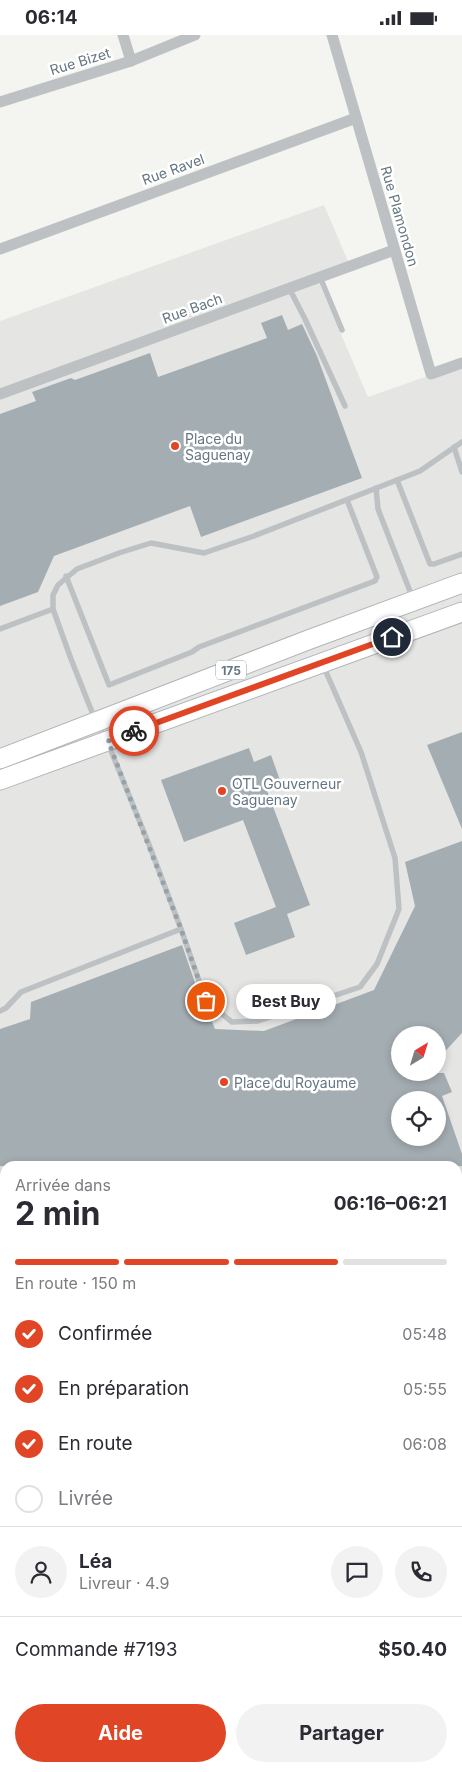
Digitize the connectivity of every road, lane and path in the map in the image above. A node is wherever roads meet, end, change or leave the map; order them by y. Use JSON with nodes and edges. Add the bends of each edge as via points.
{"nodes":[{"id":1,"x":123,"y":35,"type":"edge"},
{"id":2,"x":195,"y":35,"type":"edge"},
{"id":3,"x":332,"y":35,"type":"edge"},
{"id":4,"x":131,"y":61,"type":"junction"},
{"id":5,"x":1,"y":100,"type":"edge"},
{"id":6,"x":356,"y":118,"type":"junction"},
{"id":7,"x":0,"y":249,"type":"edge"},
{"id":8,"x":394,"y":250,"type":"junction"},
{"id":9,"x":320,"y":277,"type":"junction"},
{"id":10,"x":289,"y":288,"type":"junction"},
{"id":11,"x":342,"y":330,"type":"dead end"},
{"id":12,"x":462,"y":363,"type":"edge"},
{"id":13,"x":0,"y":394,"type":"edge"},
{"id":14,"x":345,"y":406,"type":"dead end"},
{"id":15,"x":462,"y":442,"type":"edge"},
{"id":16,"x":454,"y":447,"type":"junction"},
{"id":17,"x":462,"y":472,"type":"edge"},
{"id":18,"x":398,"y":480,"type":"junction"},
{"id":19,"x":376,"y":488,"type":"junction"},
{"id":20,"x":347,"y":500,"type":"junction"},
{"id":21,"x":462,"y":554,"type":"edge"},
{"id":22,"x":66,"y":576,"type":"junction"},
{"id":23,"x":462,"y":583,"type":"edge"},
{"id":24,"x":414,"y":601,"type":"junction"},
{"id":25,"x":53,"y":609,"type":"junction"},
{"id":26,"x":462,"y":612,"type":"edge"},
{"id":27,"x":0,"y":629,"type":"edge"},
{"id":28,"x":322,"y":663,"type":"junction"},
{"id":29,"x":96,"y":722,"type":"junction"},
{"id":30,"x":108,"y":741,"type":"junction"},
{"id":31,"x":0,"y":759,"type":"edge"},
{"id":32,"x":0,"y":780,"type":"edge"},
{"id":33,"x":181,"y":929,"type":"junction"},
{"id":34,"x":0,"y":1011,"type":"edge"}],
"edges":[{"from":1,"to":4,"type":"street"},
{"from":2,"to":4,"type":"street","name":"Rue Bizet"},
{"from":3,"to":6,"type":"street","name":"Rue Plamondon"},
{"from":4,"to":5,"type":"street","name":"Rue Bizet"},
{"from":6,"to":7,"type":"street","name":"Rue Ravel"},
{"from":6,"to":8,"type":"street","name":"Rue Plamondon"},
{"from":8,"to":9,"type":"street","name":"Rue Bach"},
{"from":8,"to":12,"type":"street","name":"Rue Plamondon","via":[[431,374]]},
{"from":9,"to":10,"type":"street","name":"Rue Bach"},
{"from":9,"to":11,"type":"lane"},
{"from":10,"to":13,"type":"street","name":"Rue Bach"},
{"from":10,"to":14,"type":"lane"},
{"from":15,"to":16,"type":"lane"},
{"from":16,"to":17,"type":"lane"},
{"from":16,"to":18,"type":"lane","via":[[420,471]]},
{"from":18,"to":19,"type":"lane"},
{"from":18,"to":21,"type":"lane","via":[[430,564]]},
{"from":19,"to":20,"type":"lane"},
{"from":19,"to":24,"type":"lane","via":[[378,509]]},
{"from":20,"to":22,"type":"lane","via":[[204,553],[151,543],[77,569]]},
{"from":20,"to":22,"type":"lane","via":[[377,577],[375,581],[199,647],[109,685]]},
{"from":22,"to":25,"type":"lane","via":[[53,595]]},
{"from":23,"to":24,"type":"main road","number":"175"},
{"from":24,"to":29,"type":"main road","number":"175"},
{"from":25,"to":27,"type":"lane"},
{"from":25,"to":29,"type":"lane"},
{"from":26,"to":28,"type":"main road","number":"175"},
{"from":28,"to":30,"type":"main road","number":"175"},
{"from":28,"to":33,"type":"lane","via":[[361,752],[395,859],[398,909],[377,964],[360,987],[258,1021],[232,1022],[206,1001]]},
{"from":29,"to":30,"type":"lane"},
{"from":29,"to":31,"type":"main road","number":"175"},
{"from":30,"to":32,"type":"main road","number":"175"},
{"from":30,"to":33,"type":"lane"},
{"from":33,"to":34,"type":"lane","via":[[21,993]]}]}
